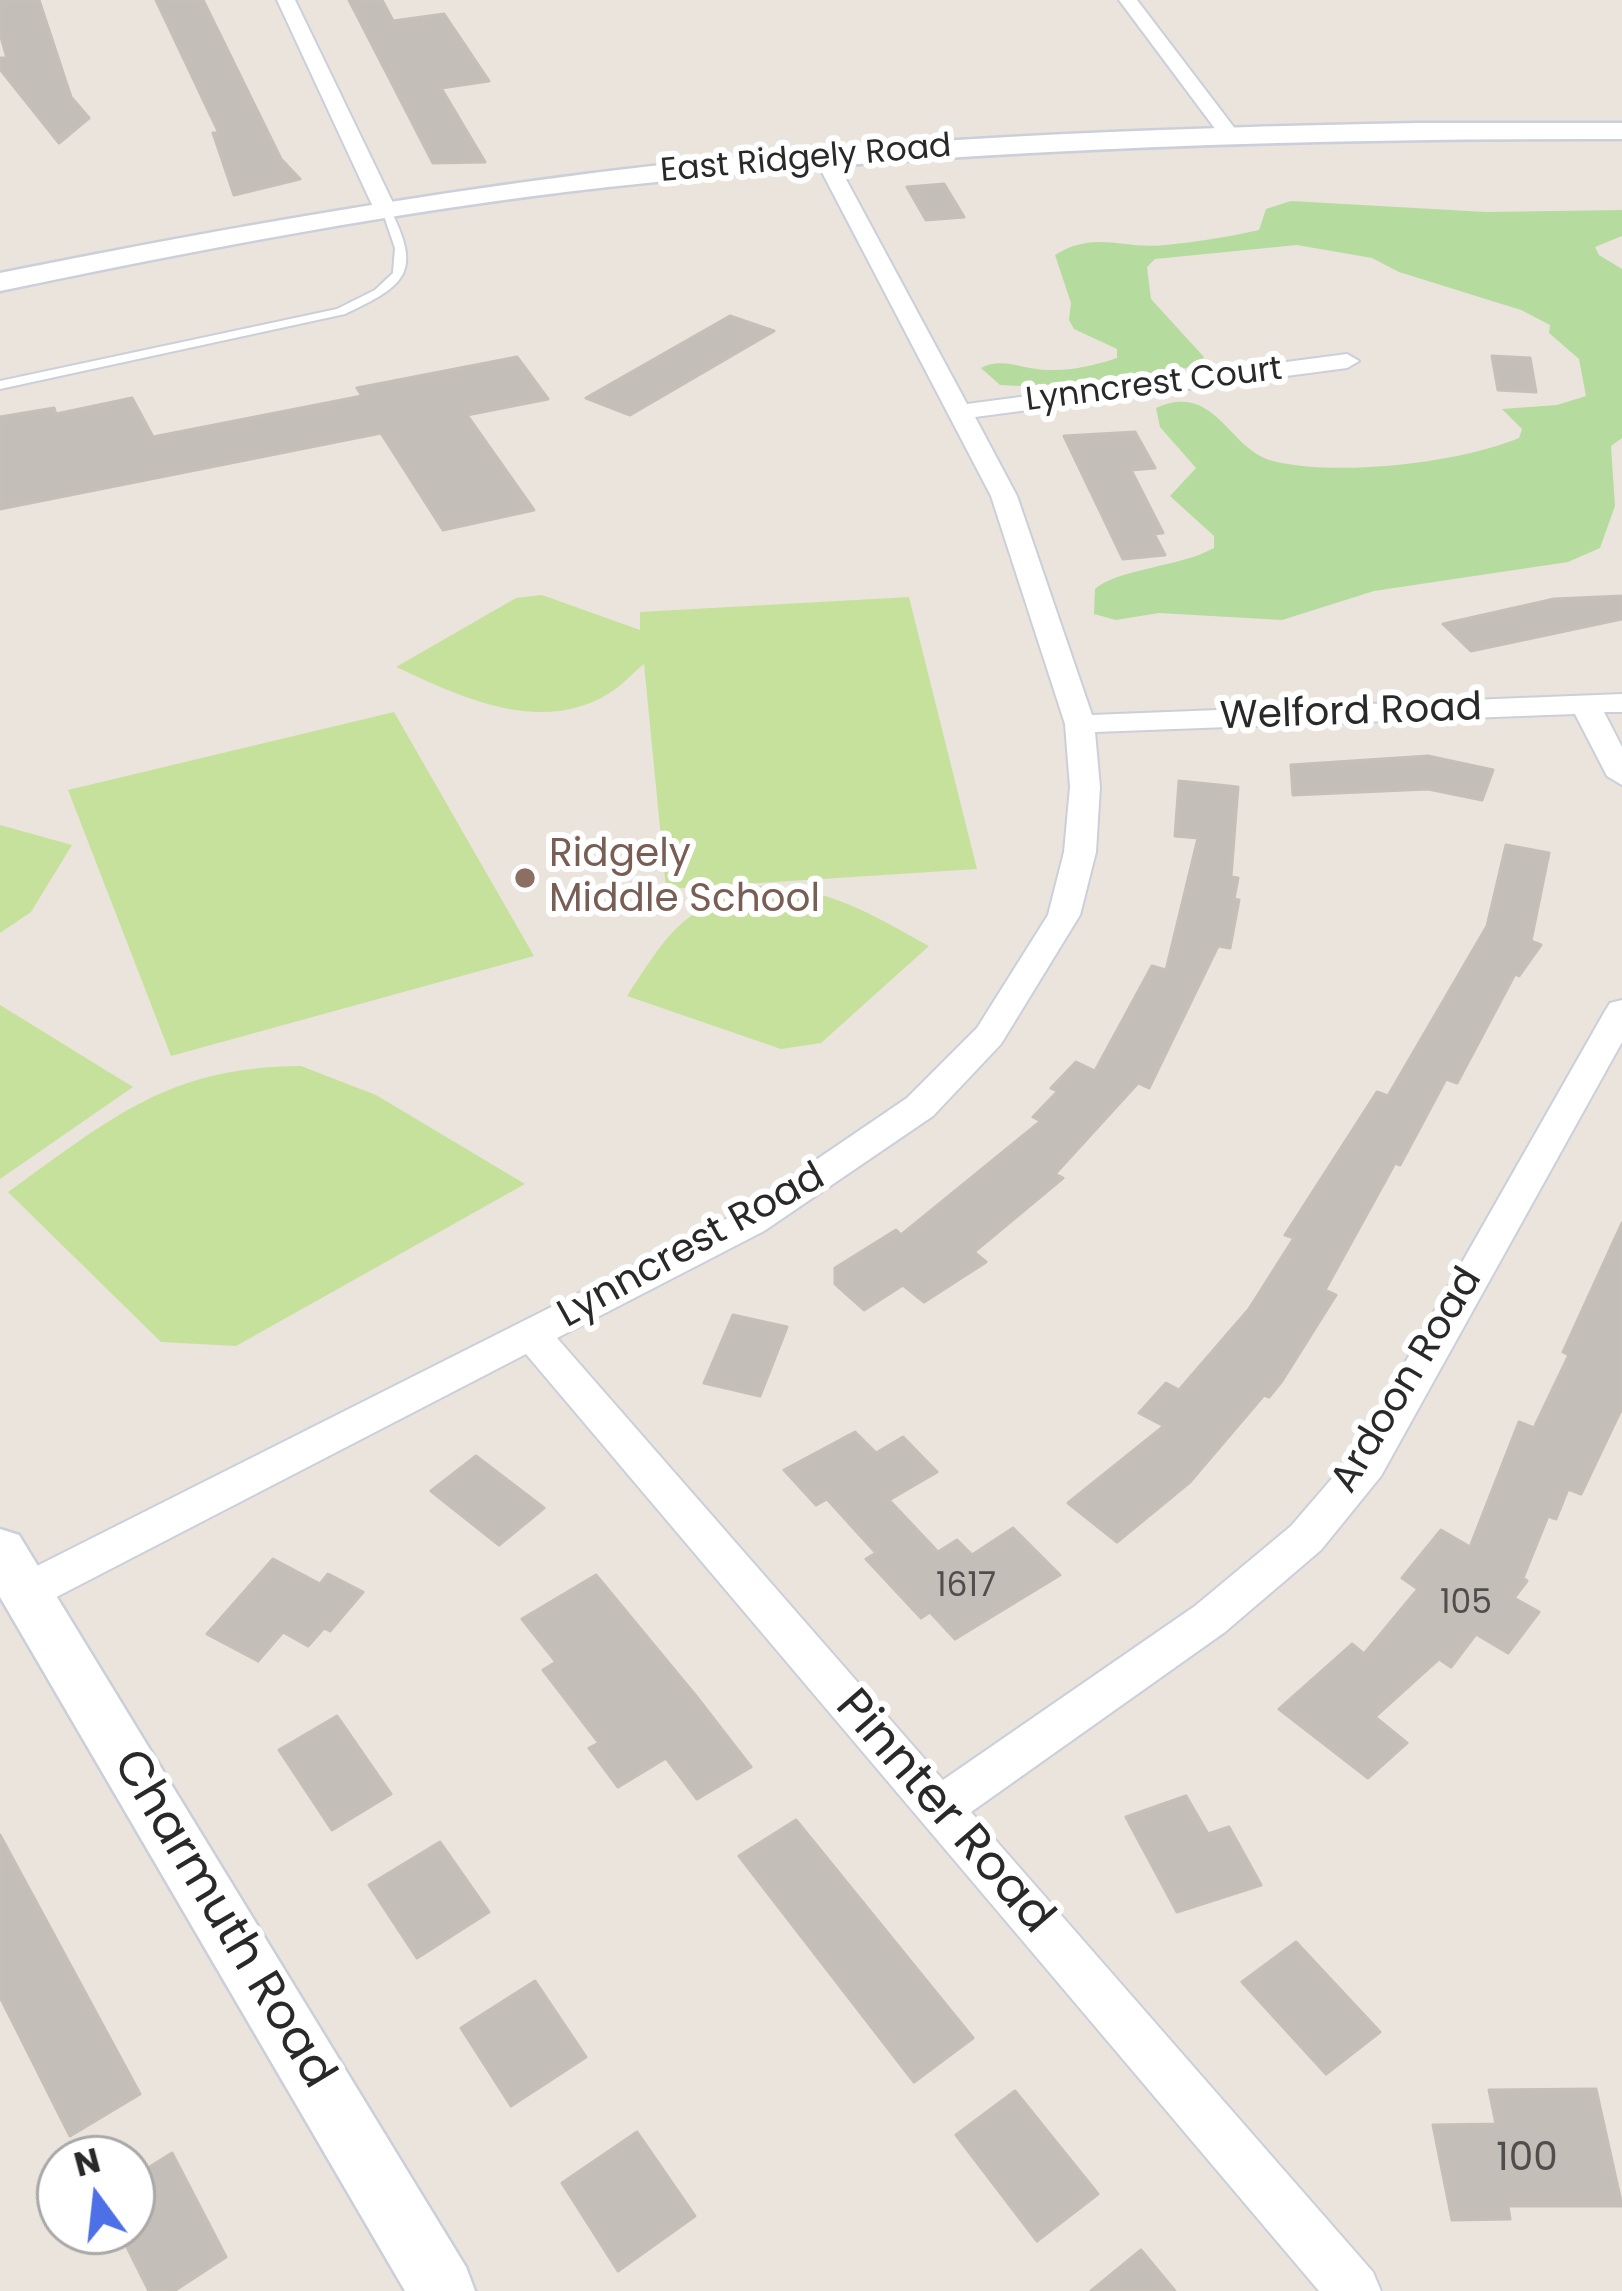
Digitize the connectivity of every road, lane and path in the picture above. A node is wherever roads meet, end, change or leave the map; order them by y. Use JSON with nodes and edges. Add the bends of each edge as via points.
{"nodes":[{"id":1,"x":286,"y":0,"type":"edge"},
{"id":2,"x":1128,"y":0,"type":"edge"},
{"id":3,"x":1622,"y":131,"type":"edge"},
{"id":4,"x":1229,"y":134,"type":"junction"},
{"id":5,"x":824,"y":157,"type":"junction"},
{"id":6,"x":385,"y":208,"type":"junction"},
{"id":7,"x":0,"y":282,"type":"edge"},
{"id":8,"x":1347,"y":361,"type":"dead end"},
{"id":9,"x":0,"y":385,"type":"edge"},
{"id":10,"x":960,"y":412,"type":"junction"},
{"id":11,"x":1622,"y":703,"type":"edge"},
{"id":12,"x":1585,"y":704,"type":"junction"},
{"id":13,"x":1080,"y":724,"type":"junction"},
{"id":14,"x":1622,"y":776,"type":"edge"},
{"id":15,"x":1622,"y":1011,"type":"edge"},
{"id":16,"x":532,"y":1335,"type":"junction"},
{"id":17,"x":13,"y":1571,"type":"edge"},
{"id":18,"x":939,"y":1808,"type":"junction"},
{"id":19,"x":442,"y":2291,"type":"edge"},
{"id":20,"x":1354,"y":2291,"type":"edge"}],
"edges":[{"from":1,"to":6,"type":"street"},
{"from":2,"to":4,"type":"street"},
{"from":3,"to":4,"type":"street","name":"East Ridgely Road"},
{"from":4,"to":5,"type":"street","name":"East Ridgely Road"},
{"from":5,"to":6,"type":"street","name":"East Ridgely Road"},
{"from":5,"to":10,"type":"street","name":"Lynncrest Road"},
{"from":6,"to":7,"type":"street","name":"East Ridgely Road"},
{"from":6,"to":9,"type":"lane","via":[[406,251],[403,267],[382,290],[341,312]]},
{"from":8,"to":10,"type":"street","name":"Lynncrest Court"},
{"from":10,"to":13,"type":"street","name":"Lynncrest Road","via":[[1004,496]]},
{"from":11,"to":12,"type":"street","name":"Welford Road"},
{"from":12,"to":13,"type":"street","name":"Welford Road"},
{"from":12,"to":14,"type":"street"},
{"from":13,"to":16,"type":"street","name":"Lynncrest Road","via":[[1080,852],[1064,915],[989,1036],[920,1107],[834,1170]]},
{"from":15,"to":18,"type":"street","name":"Ardoon Road","via":[[1366,1465],[1306,1538],[1210,1619]]},
{"from":16,"to":17,"type":"street","name":"Lynncrest Road"},
{"from":16,"to":18,"type":"street","name":"Pinnter Road"},
{"from":17,"to":19,"type":"street","name":"Charmuth Road"},
{"from":18,"to":20,"type":"street","name":"Pinnter Road"}]}
